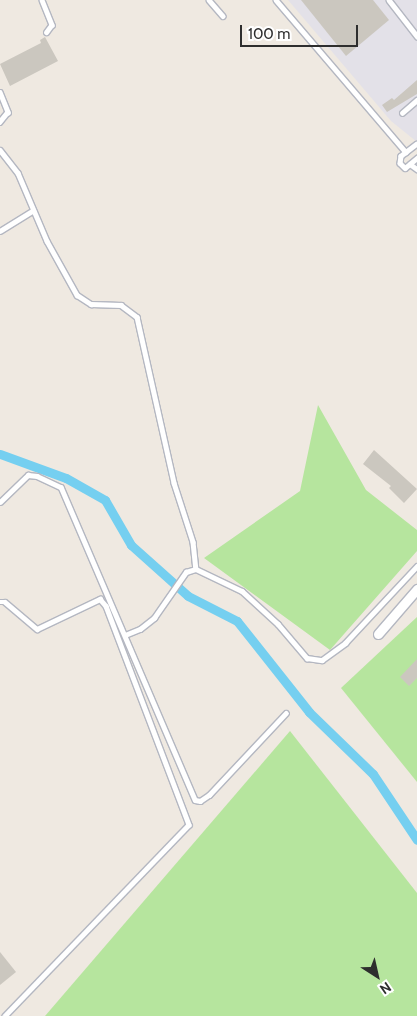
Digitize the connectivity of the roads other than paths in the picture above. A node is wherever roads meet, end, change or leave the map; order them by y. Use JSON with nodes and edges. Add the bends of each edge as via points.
{"nodes":[{"id":1,"x":42,"y":0,"type":"edge"},
{"id":2,"x":210,"y":0,"type":"edge"},
{"id":3,"x":276,"y":0,"type":"edge"},
{"id":4,"x":389,"y":0,"type":"edge"},
{"id":5,"x":223,"y":16,"type":"dead end"},
{"id":6,"x":47,"y":32,"type":"dead end"},
{"id":7,"x":417,"y":36,"type":"edge"},
{"id":8,"x":0,"y":92,"type":"edge"},
{"id":9,"x":417,"y":100,"type":"edge"},
{"id":10,"x":402,"y":113,"type":"dead end"},
{"id":11,"x":0,"y":122,"type":"edge"},
{"id":12,"x":417,"y":144,"type":"edge"},
{"id":13,"x":0,"y":150,"type":"edge"},
{"id":14,"x":406,"y":152,"type":"junction"},
{"id":15,"x":417,"y":158,"type":"edge"},
{"id":16,"x":410,"y":164,"type":"junction"},
{"id":17,"x":417,"y":169,"type":"edge"},
{"id":18,"x":33,"y":210,"type":"junction"},
{"id":19,"x":0,"y":230,"type":"edge"},
{"id":20,"x":0,"y":502,"type":"edge"},
{"id":21,"x":417,"y":566,"type":"edge"},
{"id":22,"x":196,"y":569,"type":"junction"},
{"id":23,"x":417,"y":588,"type":"edge"},
{"id":24,"x":0,"y":602,"type":"edge"},
{"id":25,"x":378,"y":634,"type":"dead end"},
{"id":26,"x":125,"y":635,"type":"junction"},
{"id":27,"x":286,"y":714,"type":"dead end"},
{"id":28,"x":5,"y":1016,"type":"edge"}],
"edges":[{"from":1,"to":6,"type":"lane","via":[[52,25]]},
{"from":2,"to":5,"type":"lane"},
{"from":3,"to":14,"type":"lane"},
{"from":4,"to":7,"type":"lane"},
{"from":8,"to":11,"type":"lane","via":[[8,112]]},
{"from":9,"to":10,"type":"lane"},
{"from":12,"to":14,"type":"lane"},
{"from":13,"to":18,"type":"lane","via":[[18,173]]},
{"from":14,"to":16,"type":"lane","via":[[400,163],[405,168]]},
{"from":15,"to":16,"type":"lane"},
{"from":16,"to":17,"type":"lane"},
{"from":18,"to":19,"type":"lane"},
{"from":18,"to":22,"type":"lane","via":[[77,295],[91,304],[120,305],[137,317],[174,483],[193,542]]},
{"from":20,"to":26,"type":"lane","via":[[28,475],[60,487]]},
{"from":21,"to":22,"type":"lane","via":[[345,643],[317,661],[307,658],[278,624],[242,591]]},
{"from":22,"to":26,"type":"lane","via":[[184,576],[169,600],[147,624]]},
{"from":23,"to":25,"type":"street"},
{"from":24,"to":28,"type":"lane","via":[[5,602],[37,629],[100,599],[106,606],[189,824]]},
{"from":26,"to":27,"type":"lane","via":[[198,801],[209,795]]}]}
